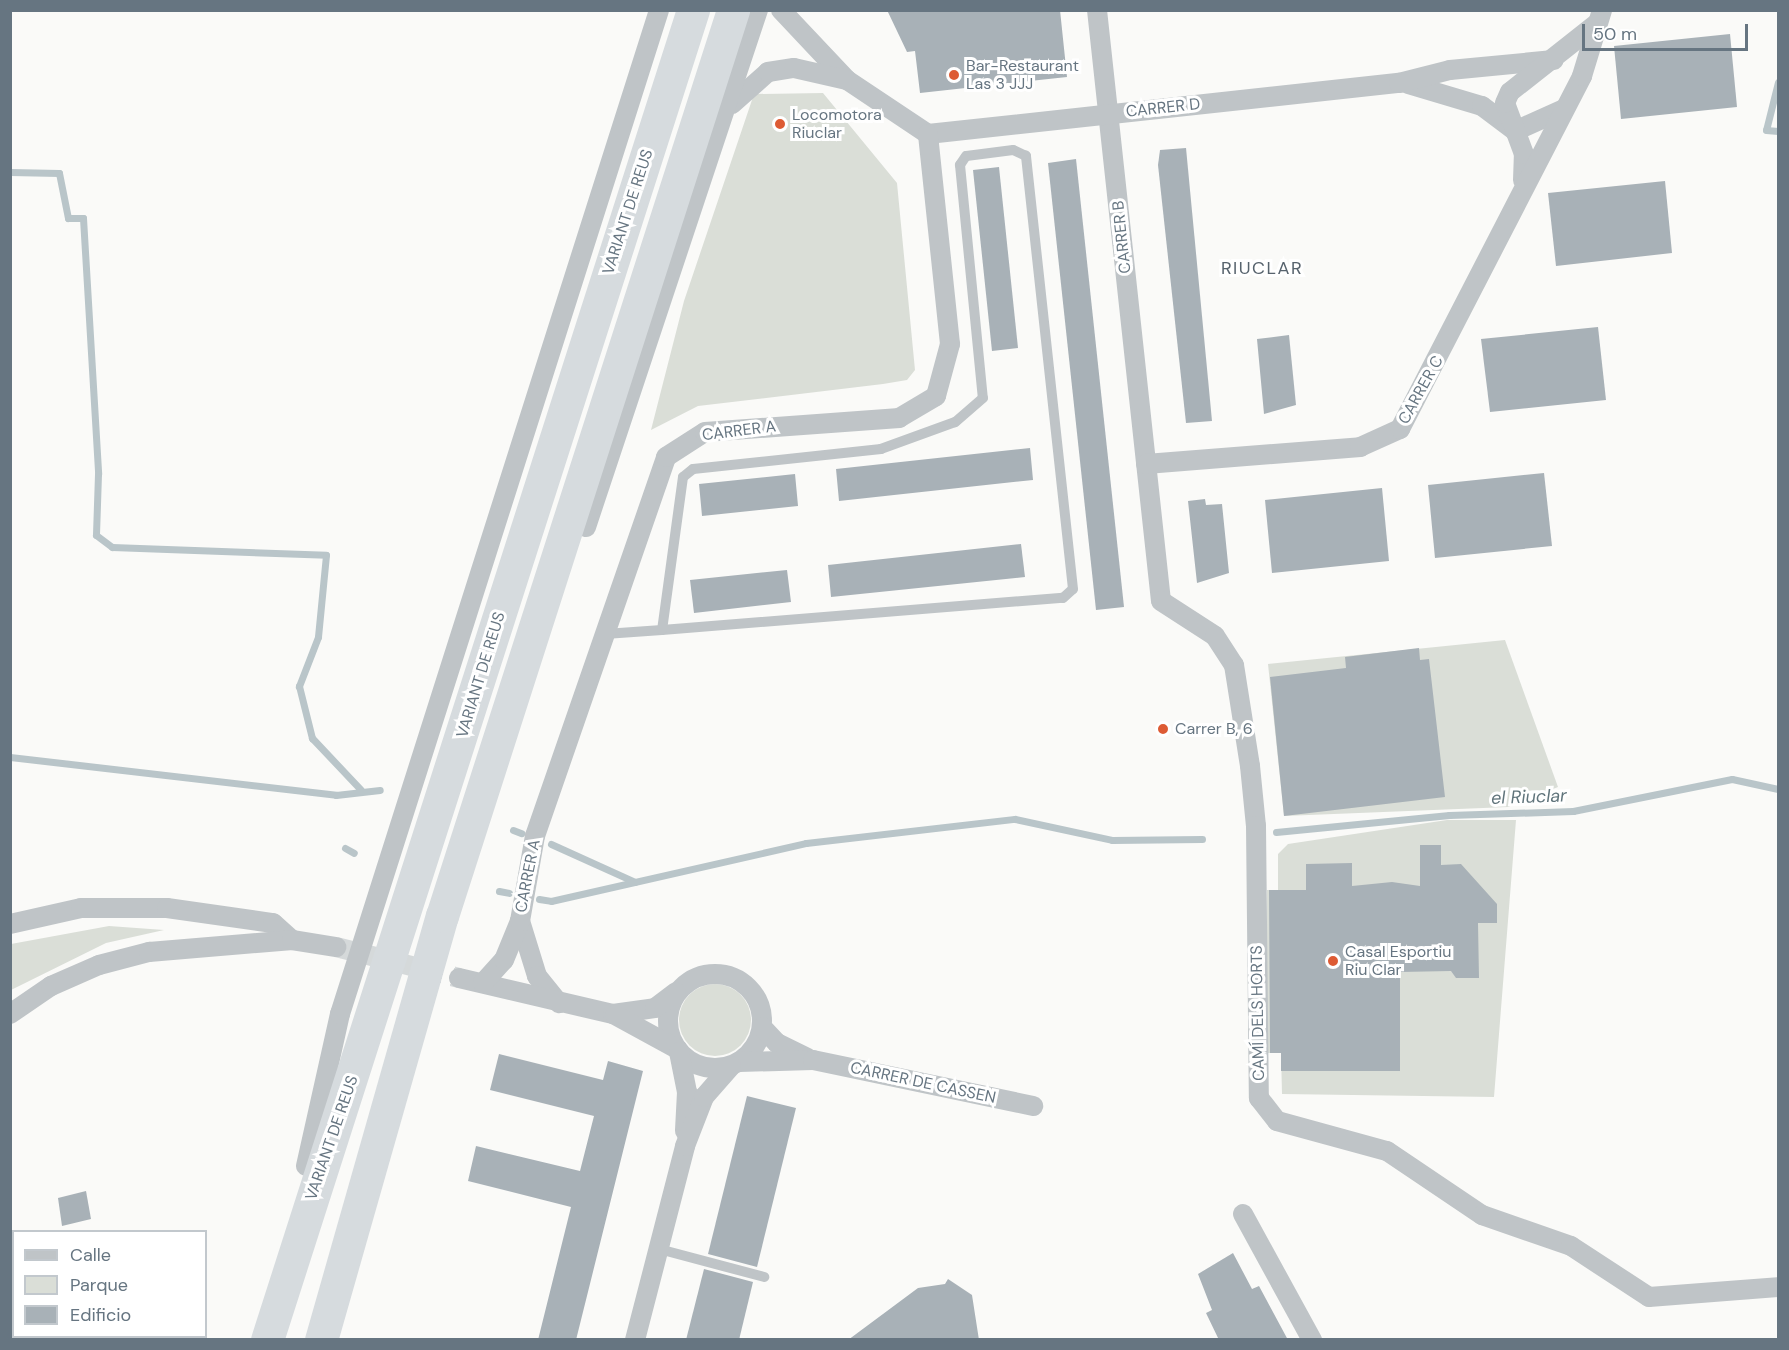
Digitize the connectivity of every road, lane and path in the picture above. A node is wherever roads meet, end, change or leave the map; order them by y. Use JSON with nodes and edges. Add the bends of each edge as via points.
{"nodes":[{"id":1,"x":659,"y":10,"type":"edge"},
{"id":2,"x":693,"y":10,"type":"edge"},
{"id":3,"x":733,"y":10,"type":"edge"},
{"id":4,"x":758,"y":10,"type":"edge"},
{"id":5,"x":782,"y":10,"type":"edge"},
{"id":6,"x":1097,"y":10,"type":"edge"},
{"id":7,"x":1599,"y":17,"type":"edge"},
{"id":8,"x":1554,"y":60,"type":"junction"},
{"id":9,"x":847,"y":80,"type":"junction"},
{"id":10,"x":1399,"y":83,"type":"junction"},
{"id":11,"x":1565,"y":108,"type":"junction"},
{"id":12,"x":726,"y":112,"type":"junction"},
{"id":13,"x":1109,"y":113,"type":"junction"},
{"id":14,"x":1515,"y":130,"type":"junction"},
{"id":15,"x":928,"y":134,"type":"junction"},
{"id":16,"x":1523,"y":182,"type":"junction"},
{"id":17,"x":1146,"y":464,"type":"junction"},
{"id":18,"x":586,"y":527,"type":"joint"},
{"id":19,"x":662,"y":630,"type":"junction"},
{"id":20,"x":605,"y":634,"type":"junction"},
{"id":21,"x":524,"y":657,"type":"junction"},
{"id":22,"x":520,"y":921,"type":"junction"},
{"id":23,"x":10,"y":924,"type":"edge"},
{"id":24,"x":292,"y":940,"type":"junction"},
{"id":25,"x":336,"y":947,"type":"tunnel mouth"},
{"id":26,"x":459,"y":978,"type":"tunnel mouth"},
{"id":27,"x":483,"y":983,"type":"junction"},
{"id":28,"x":678,"y":990,"type":"junction"},
{"id":29,"x":559,"y":1003,"type":"junction"},
{"id":30,"x":10,"y":1014,"type":"edge"},
{"id":31,"x":613,"y":1014,"type":"junction"},
{"id":32,"x":762,"y":1027,"type":"junction"},
{"id":33,"x":678,"y":1050,"type":"junction"},
{"id":34,"x":813,"y":1060,"type":"junction"},
{"id":35,"x":735,"y":1064,"type":"junction"},
{"id":36,"x":1033,"y":1106,"type":"dead end"},
{"id":37,"x":685,"y":1146,"type":"junction"},
{"id":38,"x":1243,"y":1214,"type":"dead end"},
{"id":39,"x":299,"y":1216,"type":"junction"},
{"id":40,"x":659,"y":1249,"type":"junction"},
{"id":41,"x":764,"y":1278,"type":"dead end"},
{"id":42,"x":1779,"y":1287,"type":"edge"},
{"id":43,"x":267,"y":1340,"type":"edge"},
{"id":44,"x":321,"y":1340,"type":"edge"},
{"id":45,"x":635,"y":1340,"type":"edge"},
{"id":46,"x":1312,"y":1340,"type":"edge"}],
"edges":[{"from":1,"to":39,"type":"street","via":[[343,1003]]},
{"from":2,"to":39,"type":"highway","name":"VARIANT DE REUS"},
{"from":3,"to":21,"type":"highway"},
{"from":4,"to":12,"type":"street"},
{"from":5,"to":9,"type":"street"},
{"from":6,"to":13,"type":"street","name":"CARRER B"},
{"from":7,"to":8,"type":"street","name":"CARRER C"},
{"from":7,"to":11,"type":"street","name":"CARRER C","via":[[1582,76]]},
{"from":8,"to":10,"type":"street","name":"CARRER D","via":[[1450,70]]},
{"from":8,"to":14,"type":"street","name":"CARRER C","via":[[1510,92],[1505,103]]},
{"from":9,"to":12,"type":"street","via":[[794,68],[768,72],[741,92]]},
{"from":9,"to":15,"type":"street"},
{"from":10,"to":13,"type":"street","name":"CARRER D"},
{"from":10,"to":14,"type":"street","name":"CARRER D","via":[[1467,100]]},
{"from":11,"to":14,"type":"street"},
{"from":11,"to":16,"type":"street","name":"CARRER C"},
{"from":12,"to":18,"type":"street"},
{"from":13,"to":15,"type":"street","name":"CARRER D"},
{"from":13,"to":17,"type":"street","name":"CARRER B"},
{"from":14,"to":16,"type":"street","name":"CARRER C","via":[[1524,154]]},
{"from":15,"to":20,"type":"street","name":"CARRER A","via":[[950,344],[936,396],[899,418],[705,432],[683,441],[666,457]]},
{"from":16,"to":17,"type":"street","name":"CARRER C","via":[[1400,429],[1359,447]]},
{"from":17,"to":42,"type":"street","name":"CAMÍ DELS HORTS","via":[[1161,602],[1215,636],[1234,665],[1256,826],[1259,1098],[1277,1121],[1387,1151],[1482,1215],[1571,1246],[1650,1297]]},
{"from":18,"to":21,"type":"highway","via":[[540,655]]},
{"from":19,"to":19,"type":"lane","via":[[1063,598],[1073,589],[1026,156],[1013,150],[966,156],[960,165],[983,398],[955,422],[881,449],[693,469],[682,477]]},
{"from":19,"to":20,"type":"lane"},
{"from":20,"to":22,"type":"street","name":"CARRER A","via":[[536,836]]},
{"from":21,"to":44,"type":"highway","via":[[442,916]]},
{"from":22,"to":27,"type":"street","name":"CARRER A","via":[[504,960]]},
{"from":22,"to":29,"type":"street","name":"CARRER A","via":[[537,976]]},
{"from":23,"to":24,"type":"street","via":[[81,908],[167,908],[273,923]]},
{"from":24,"to":25,"type":"street"},
{"from":24,"to":30,"type":"street","via":[[212,942],[99,964],[51,986]]},
{"from":26,"to":27,"type":"street"},
{"from":27,"to":29,"type":"street"},
{"from":28,"to":31,"type":"street","via":[[655,1008]]},
{"from":28,"to":32,"type":"street","via":[[704,974],[734,977],[757,998]]},
{"from":28,"to":33,"type":"street","via":[[668,1019]]},
{"from":29,"to":31,"type":"street"},
{"from":31,"to":33,"type":"street"},
{"from":32,"to":34,"type":"street","name":"CARRER DE CASSEN","via":[[777,1043]]},
{"from":32,"to":35,"type":"street","via":[[754,1047]]},
{"from":33,"to":35,"type":"street","via":[[694,1064]]},
{"from":33,"to":37,"type":"street","via":[[687,1092]]},
{"from":34,"to":35,"type":"street","name":"CARRER DE CASSEN"},
{"from":34,"to":36,"type":"street","name":"CARRER DE CASSEN"},
{"from":35,"to":37,"type":"street","via":[[704,1097]]},
{"from":37,"to":40,"type":"street"},
{"from":38,"to":46,"type":"street"},
{"from":39,"to":43,"type":"highway","name":"VARIANT DE REUS"},
{"from":40,"to":41,"type":"lane"},
{"from":40,"to":45,"type":"street"}]}
